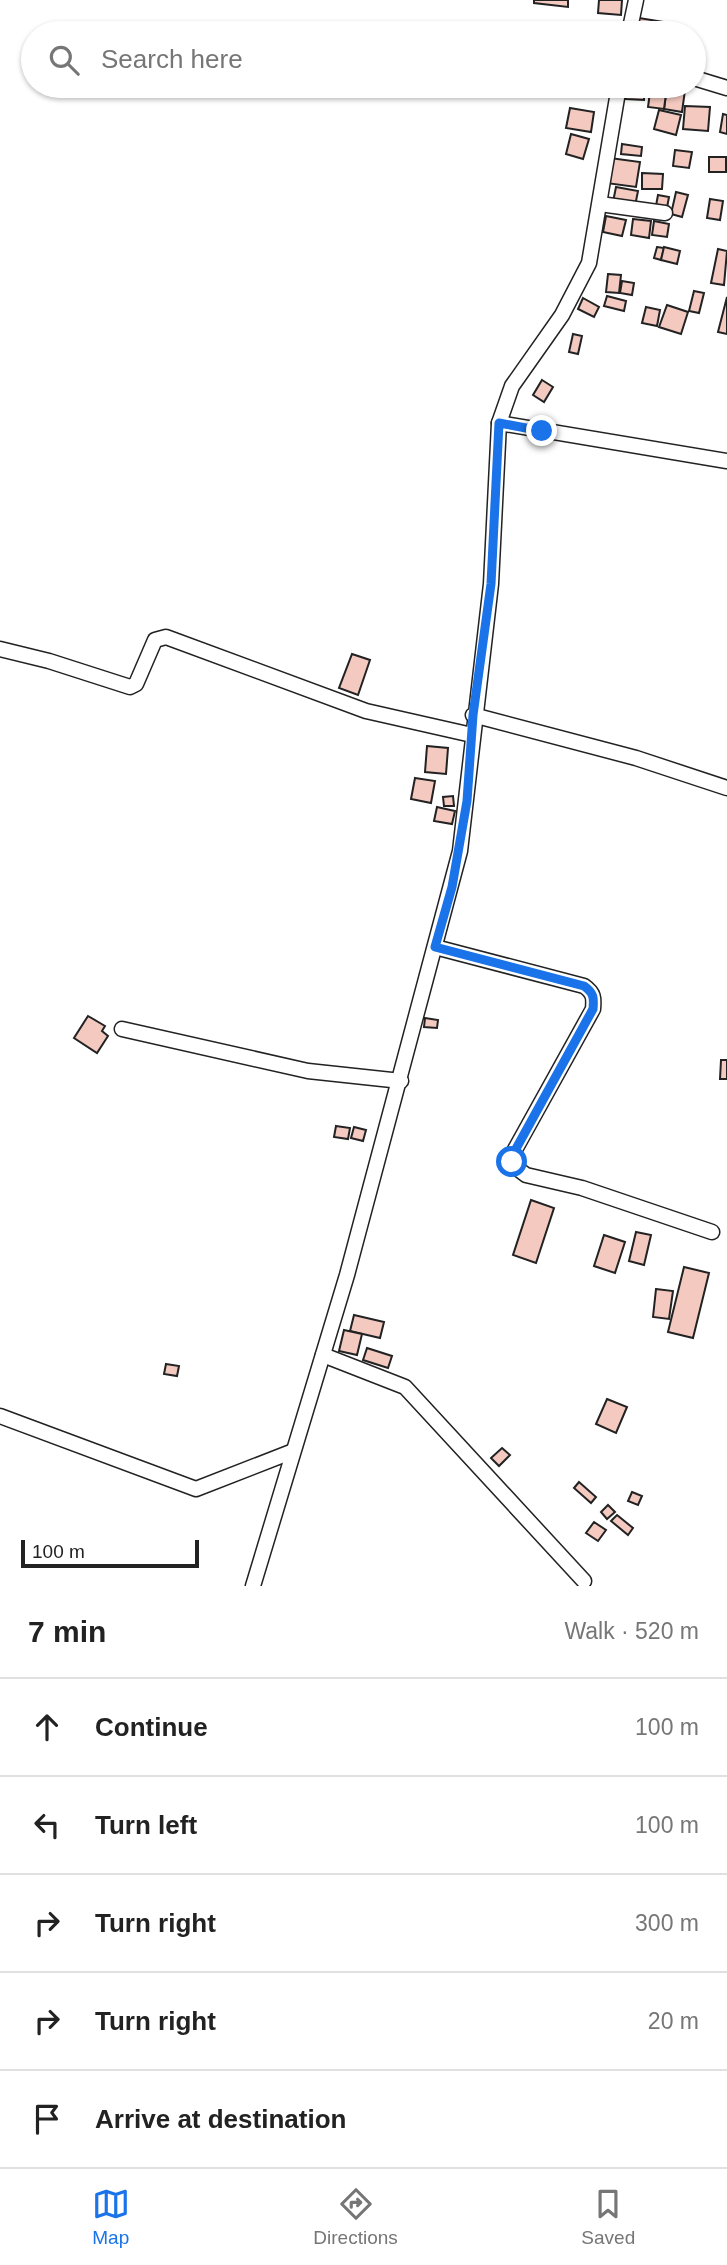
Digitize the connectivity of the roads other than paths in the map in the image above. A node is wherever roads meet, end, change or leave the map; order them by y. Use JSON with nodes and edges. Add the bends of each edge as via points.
{"nodes":[{"id":1,"x":636,"y":0,"type":"edge"},
{"id":2,"x":632,"y":21,"type":"edge"},
{"id":3,"x":706,"y":82,"type":"edge"},
{"id":4,"x":727,"y":88,"type":"edge"},
{"id":5,"x":618,"y":98,"type":"edge"},
{"id":6,"x":600,"y":204,"type":"junction"},
{"id":7,"x":664,"y":213,"type":"dead end"},
{"id":8,"x":499,"y":423,"type":"junction"},
{"id":9,"x":727,"y":461,"type":"edge"},
{"id":10,"x":0,"y":649,"type":"edge"},
{"id":11,"x":473,"y":715,"type":"junction"},
{"id":12,"x":472,"y":735,"type":"junction"},
{"id":13,"x":727,"y":788,"type":"edge"},
{"id":14,"x":435,"y":947,"type":"junction"},
{"id":15,"x":122,"y":1029,"type":"dead end"},
{"id":16,"x":401,"y":1081,"type":"junction"},
{"id":17,"x":712,"y":1232,"type":"dead end"},
{"id":18,"x":323,"y":1355,"type":"junction"},
{"id":19,"x":0,"y":1416,"type":"edge"},
{"id":20,"x":291,"y":1452,"type":"junction"},
{"id":21,"x":584,"y":1581,"type":"dead end"},
{"id":22,"x":253,"y":1586,"type":"edge"}],
"edges":[{"from":1,"to":2,"type":"street"},
{"from":3,"to":4,"type":"street"},
{"from":5,"to":6,"type":"street"},
{"from":6,"to":7,"type":"street"},
{"from":6,"to":8,"type":"street","via":[[589,263],[562,316],[512,386]]},
{"from":8,"to":9,"type":"street"},
{"from":8,"to":11,"type":"street","via":[[491,584]]},
{"from":10,"to":12,"type":"street","via":[[130,687],[136,684],[155,640],[166,637],[366,711]]},
{"from":11,"to":12,"type":"street"},
{"from":11,"to":13,"type":"street","via":[[636,758]]},
{"from":12,"to":14,"type":"street","via":[[460,851]]},
{"from":14,"to":16,"type":"street"},
{"from":14,"to":17,"type":"street","via":[[584,986],[594,998],[593,1009],[512,1156],[514,1166],[527,1175],[582,1188]]},
{"from":15,"to":16,"type":"street","via":[[309,1071]]},
{"from":16,"to":18,"type":"street"},
{"from":18,"to":20,"type":"street"},
{"from":18,"to":21,"type":"street","via":[[405,1387]]},
{"from":19,"to":20,"type":"street","via":[[196,1489]]},
{"from":20,"to":22,"type":"street"}]}
